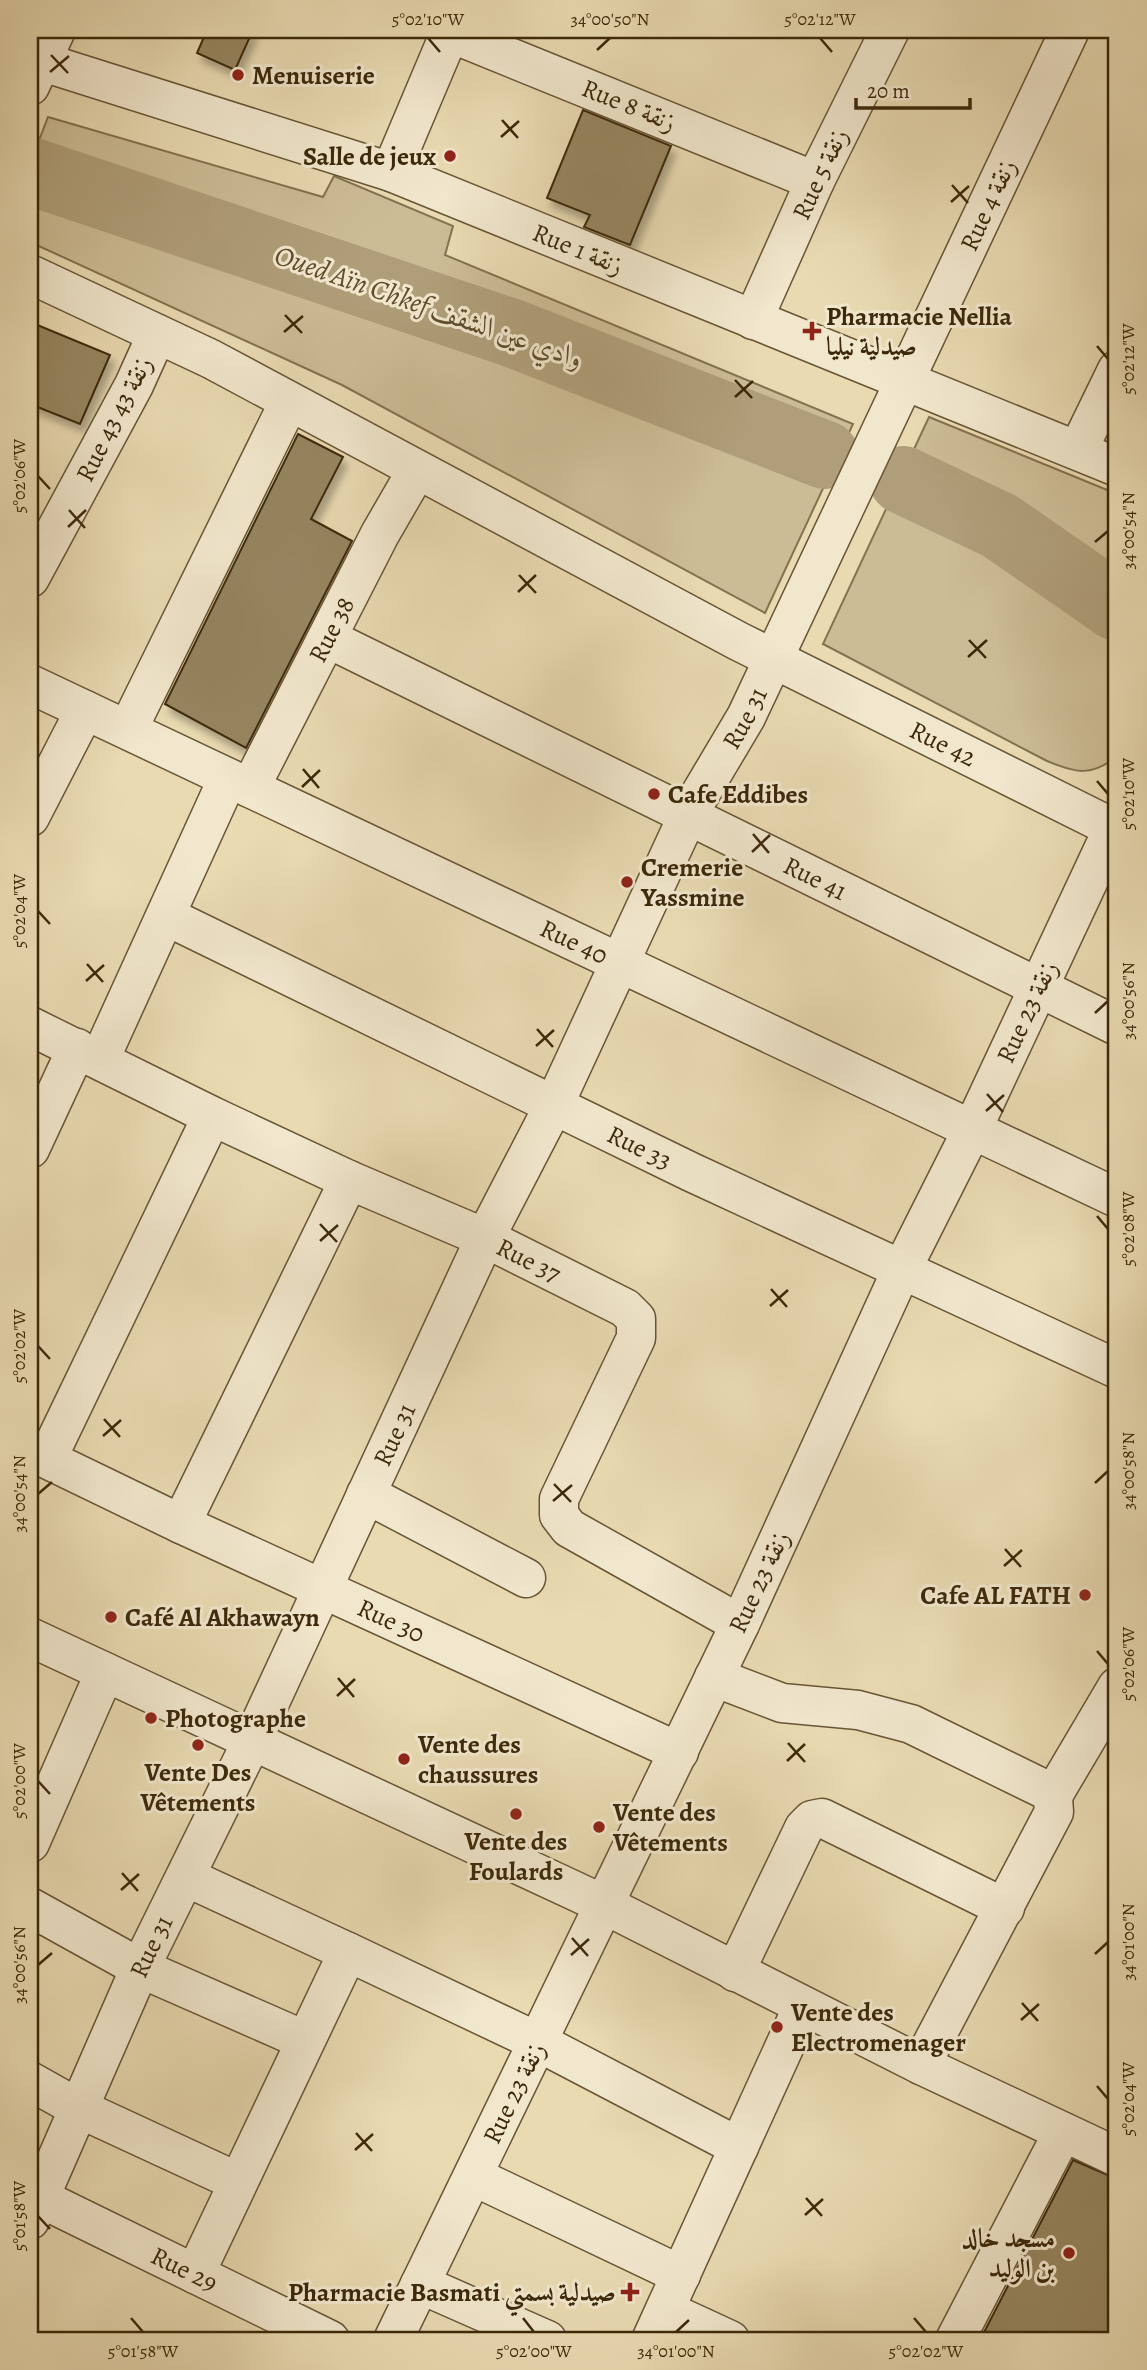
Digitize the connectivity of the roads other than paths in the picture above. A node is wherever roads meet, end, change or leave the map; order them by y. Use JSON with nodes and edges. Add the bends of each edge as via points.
{"nodes":[{"id":1,"x":890,"y":30,"type":"edge"},
{"id":2,"x":1070,"y":30,"type":"edge"},
{"id":3,"x":448,"y":31,"type":"edge"},
{"id":4,"x":39,"y":59,"type":"edge"},
{"id":5,"x":391,"y":172,"type":"junction"},
{"id":6,"x":815,"y":181,"type":"junction"},
{"id":7,"x":30,"y":274,"type":"edge"},
{"id":8,"x":753,"y":320,"type":"junction"},
{"id":9,"x":157,"y":334,"type":"junction"},
{"id":10,"x":1117,"y":370,"type":"edge"},
{"id":11,"x":906,"y":381,"type":"junction"},
{"id":12,"x":289,"y":402,"type":"junction"},
{"id":13,"x":1078,"y":450,"type":"junction"},
{"id":14,"x":1117,"y":467,"type":"edge"},
{"id":15,"x":416,"y":470,"type":"junction"},
{"id":16,"x":30,"y":578,"type":"edge"},
{"id":17,"x":327,"y":638,"type":"junction"},
{"id":18,"x":774,"y":658,"type":"junction"},
{"id":19,"x":30,"y":684,"type":"edge"},
{"id":20,"x":85,"y":710,"type":"junction"},
{"id":21,"x":128,"y":729,"type":"junction"},
{"id":22,"x":239,"y":783,"type":"junction"},
{"id":23,"x":689,"y":813,"type":"junction"},
{"id":24,"x":30,"y":817,"type":"edge"},
{"id":25,"x":1115,"y":824,"type":"edge"},
{"id":26,"x":166,"y":916,"type":"junction"},
{"id":27,"x":619,"y":963,"type":"junction"},
{"id":28,"x":1039,"y":987,"type":"junction"},
{"id":29,"x":30,"y":1026,"type":"edge"},
{"id":30,"x":1117,"y":1026,"type":"edge"},
{"id":31,"x":89,"y":1053,"type":"junction"},
{"id":32,"x":554,"y":1105,"type":"junction"},
{"id":33,"x":212,"y":1116,"type":"junction"},
{"id":34,"x":972,"y":1130,"type":"junction"},
{"id":35,"x":30,"y":1149,"type":"edge"},
{"id":36,"x":349,"y":1180,"type":"junction"},
{"id":37,"x":1117,"y":1198,"type":"edge"},
{"id":38,"x":485,"y":1238,"type":"junction"},
{"id":39,"x":902,"y":1269,"type":"junction"},
{"id":40,"x":1117,"y":1368,"type":"edge"},
{"id":41,"x":38,"y":1455,"type":"edge"},
{"id":42,"x":366,"y":1494,"type":"junction"},
{"id":43,"x":180,"y":1524,"type":"junction"},
{"id":44,"x":526,"y":1578,"type":"dead end"},
{"id":45,"x":322,"y":1588,"type":"junction"},
{"id":46,"x":740,"y":1624,"type":"junction"},
{"id":47,"x":30,"y":1637,"type":"edge"},
{"id":48,"x":105,"y":1671,"type":"junction"},
{"id":49,"x":714,"y":1677,"type":"junction"},
{"id":50,"x":1117,"y":1687,"type":"edge"},
{"id":51,"x":252,"y":1741,"type":"junction"},
{"id":52,"x":679,"y":1752,"type":"junction"},
{"id":53,"x":1052,"y":1797,"type":"junction"},
{"id":54,"x":30,"y":1843,"type":"edge"},
{"id":55,"x":187,"y":1877,"type":"junction"},
{"id":56,"x":605,"y":1905,"type":"junction"},
{"id":57,"x":30,"y":1907,"type":"edge"},
{"id":58,"x":1005,"y":1908,"type":"junction"},
{"id":59,"x":348,"y":1952,"type":"junction"},
{"id":60,"x":140,"y":1968,"type":"junction"},
{"id":61,"x":735,"y":1972,"type":"junction"},
{"id":62,"x":803,"y":2006,"type":"junction"},
{"id":63,"x":304,"y":2040,"type":"junction"},
{"id":64,"x":538,"y":2042,"type":"junction"},
{"id":65,"x":921,"y":2065,"type":"junction"},
{"id":66,"x":30,"y":2081,"type":"edge"},
{"id":67,"x":78,"y":2108,"type":"junction"},
{"id":68,"x":1063,"y":2132,"type":"junction"},
{"id":69,"x":739,"y":2147,"type":"junction"},
{"id":70,"x":1117,"y":2157,"type":"edge"},
{"id":71,"x":473,"y":2176,"type":"junction"},
{"id":72,"x":238,"y":2182,"type":"junction"},
{"id":73,"x":35,"y":2209,"type":"edge"},
{"id":74,"x":195,"y":2274,"type":"junction"},
{"id":75,"x":681,"y":2275,"type":"junction"},
{"id":76,"x":420,"y":2284,"type":"junction"},
{"id":77,"x":658,"y":2325,"type":"edge"},
{"id":78,"x":330,"y":2340,"type":"edge"},
{"id":79,"x":393,"y":2340,"type":"edge"},
{"id":80,"x":547,"y":2340,"type":"edge"},
{"id":81,"x":730,"y":2340,"type":"edge"},
{"id":82,"x":955,"y":2340,"type":"edge"}],
"edges":[{"from":1,"to":6,"type":"street","name":"Rue 5 زنقة"},
{"from":2,"to":11,"type":"street","name":"Rue 4 زنقة"},
{"from":3,"to":5,"type":"street"},
{"from":3,"to":6,"type":"street","name":"Rue 8 زنقة"},
{"from":4,"to":5,"type":"street","name":"Rue 1 زنقة"},
{"from":5,"to":8,"type":"street","name":"Rue 1 زنقة"},
{"from":6,"to":8,"type":"street","name":"Rue 5 زنقة"},
{"from":7,"to":9,"type":"street","name":"Rue 42"},
{"from":8,"to":11,"type":"street","name":"Rue 1 زنقة"},
{"from":9,"to":12,"type":"street","name":"Rue 42"},
{"from":9,"to":16,"type":"street","name":"Rue 43 زنقة 43"},
{"from":10,"to":13,"type":"street"},
{"from":11,"to":13,"type":"street","name":"Rue 1 زنقة"},
{"from":11,"to":18,"type":"street","name":"Rue 4 زنقة"},
{"from":12,"to":15,"type":"street","name":"Rue 42"},
{"from":12,"to":21,"type":"street"},
{"from":13,"to":14,"type":"street","name":"Rue 1 زنقة"},
{"from":15,"to":17,"type":"street","name":"Rue 38"},
{"from":15,"to":18,"type":"street","name":"Rue 42"},
{"from":17,"to":22,"type":"street","name":"Rue 38"},
{"from":17,"to":23,"type":"street","name":"Rue 41"},
{"from":18,"to":23,"type":"street","name":"Rue 31","via":[[746,717]]},
{"from":18,"to":25,"type":"street","name":"Rue 42"},
{"from":19,"to":20,"type":"street","name":"Rue 40"},
{"from":20,"to":21,"type":"street","name":"Rue 40"},
{"from":20,"to":24,"type":"street"},
{"from":21,"to":22,"type":"street","name":"Rue 40"},
{"from":22,"to":26,"type":"street","name":"Rue 38"},
{"from":22,"to":27,"type":"street","name":"Rue 40"},
{"from":23,"to":27,"type":"street","name":"Rue 31"},
{"from":23,"to":28,"type":"street","name":"Rue 41"},
{"from":25,"to":28,"type":"street","name":"Rue 23 زنقة"},
{"from":26,"to":31,"type":"street","name":"Rue 38"},
{"from":26,"to":32,"type":"street","name":"Rue 33"},
{"from":27,"to":32,"type":"street","name":"Rue 31"},
{"from":27,"to":34,"type":"street","name":"Rue 40"},
{"from":28,"to":30,"type":"street","name":"Rue 41"},
{"from":28,"to":34,"type":"street","name":"Rue 23 زنقة"},
{"from":29,"to":31,"type":"street","name":"Rue 37"},
{"from":31,"to":33,"type":"street","name":"Rue 37"},
{"from":31,"to":35,"type":"street","name":"Rue 38"},
{"from":32,"to":38,"type":"street","name":"Rue 31"},
{"from":32,"to":39,"type":"street","name":"Rue 33"},
{"from":33,"to":36,"type":"street","name":"Rue 37"},
{"from":33,"to":41,"type":"street"},
{"from":34,"to":37,"type":"street","name":"Rue 40"},
{"from":34,"to":39,"type":"street","name":"Rue 23 زنقة"},
{"from":36,"to":38,"type":"street","name":"Rue 37"},
{"from":36,"to":43,"type":"street"},
{"from":38,"to":42,"type":"street","name":"Rue 31"},
{"from":38,"to":46,"type":"street","name":"Rue 37","via":[[625,1308],[636,1320],[638,1328],[559,1499],[557,1508],[563,1522]]},
{"from":39,"to":40,"type":"street","name":"Rue 33"},
{"from":39,"to":46,"type":"street","name":"Rue 23 زنقة"},
{"from":41,"to":43,"type":"street","name":"Rue 30"},
{"from":42,"to":44,"type":"street"},
{"from":42,"to":45,"type":"street","name":"Rue 31"},
{"from":43,"to":45,"type":"street","name":"Rue 30"},
{"from":45,"to":51,"type":"street","name":"Rue 31"},
{"from":45,"to":52,"type":"street","name":"Rue 30"},
{"from":46,"to":49,"type":"street","name":"Rue 23 زنقة"},
{"from":47,"to":48,"type":"street"},
{"from":48,"to":51,"type":"street"},
{"from":48,"to":54,"type":"street"},
{"from":49,"to":52,"type":"street","name":"Rue 23 زنقة"},
{"from":49,"to":53,"type":"street","via":[[782,1703],[858,1710],[911,1724]]},
{"from":50,"to":53,"type":"street"},
{"from":51,"to":55,"type":"street","name":"Rue 31"},
{"from":51,"to":56,"type":"street"},
{"from":52,"to":56,"type":"street","name":"Rue 23 زنقة"},
{"from":53,"to":58,"type":"street","via":[[1054,1812]]},
{"from":55,"to":59,"type":"street"},
{"from":55,"to":60,"type":"street","name":"Rue 31"},
{"from":56,"to":61,"type":"street"},
{"from":56,"to":64,"type":"street","name":"Rue 23 زنقة"},
{"from":57,"to":60,"type":"street"},
{"from":58,"to":61,"type":"street","via":[[822,1818],[812,1820],[804,1828]]},
{"from":58,"to":65,"type":"street"},
{"from":59,"to":63,"type":"street"},
{"from":59,"to":64,"type":"street"},
{"from":60,"to":63,"type":"street"},
{"from":60,"to":67,"type":"street","name":"Rue 31"},
{"from":61,"to":62,"type":"street"},
{"from":62,"to":65,"type":"street"},
{"from":62,"to":69,"type":"street"},
{"from":63,"to":72,"type":"street"},
{"from":64,"to":69,"type":"street"},
{"from":64,"to":71,"type":"street","name":"Rue 23 زنقة"},
{"from":65,"to":68,"type":"street"},
{"from":66,"to":67,"type":"street"},
{"from":67,"to":72,"type":"street"},
{"from":67,"to":73,"type":"street","name":"Rue 31"},
{"from":68,"to":70,"type":"street"},
{"from":68,"to":82,"type":"street"},
{"from":69,"to":75,"type":"street"},
{"from":71,"to":75,"type":"street"},
{"from":71,"to":76,"type":"street","name":"Rue 23 زنقة"},
{"from":72,"to":74,"type":"street"},
{"from":73,"to":74,"type":"street","name":"Rue 29"},
{"from":74,"to":78,"type":"street","name":"Rue 29"},
{"from":75,"to":77,"type":"street"},
{"from":76,"to":79,"type":"street","name":"Rue 23 زنقة"},
{"from":76,"to":80,"type":"street"},
{"from":77,"to":81,"type":"street"}]}
